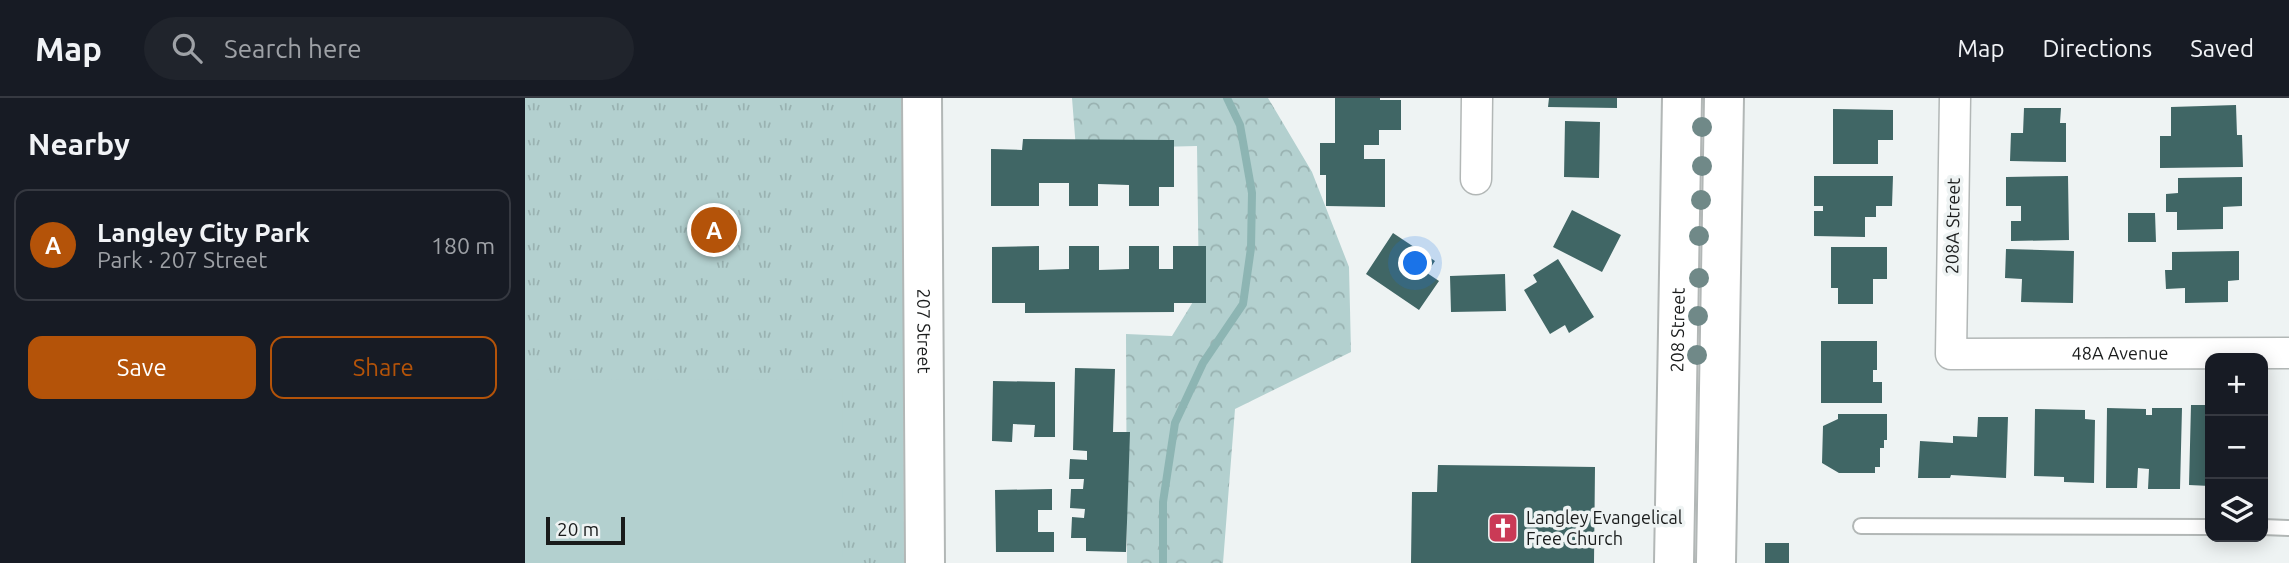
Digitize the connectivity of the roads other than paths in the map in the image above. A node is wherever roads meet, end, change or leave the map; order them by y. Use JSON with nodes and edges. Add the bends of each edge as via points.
{"nodes":[{"id":1,"x":922,"y":98,"type":"edge"},
{"id":2,"x":1477,"y":98,"type":"edge"},
{"id":3,"x":1682,"y":98,"type":"edge"},
{"id":4,"x":1724,"y":98,"type":"edge"},
{"id":5,"x":1955,"y":98,"type":"edge"},
{"id":6,"x":1476,"y":179,"type":"dead end"},
{"id":7,"x":2289,"y":353,"type":"edge"},
{"id":8,"x":1951,"y":354,"type":"joint"},
{"id":9,"x":1861,"y":526,"type":"dead end"},
{"id":10,"x":2205,"y":527,"type":"edge"},
{"id":11,"x":2268,"y":527,"type":"edge"},
{"id":12,"x":2289,"y":528,"type":"edge"},
{"id":13,"x":925,"y":563,"type":"edge"},
{"id":14,"x":1674,"y":563,"type":"edge"},
{"id":15,"x":1716,"y":563,"type":"edge"}],
"edges":[{"from":1,"to":13,"type":"main road","name":"207 Street"},
{"from":2,"to":6,"type":"street"},
{"from":3,"to":14,"type":"main road","name":"208 Street"},
{"from":4,"to":15,"type":"main road"},
{"from":5,"to":8,"type":"street","name":"208A Street"},
{"from":7,"to":8,"type":"street","name":"48A Avenue"},
{"from":9,"to":10,"type":"lane"},
{"from":11,"to":12,"type":"lane"}]}
